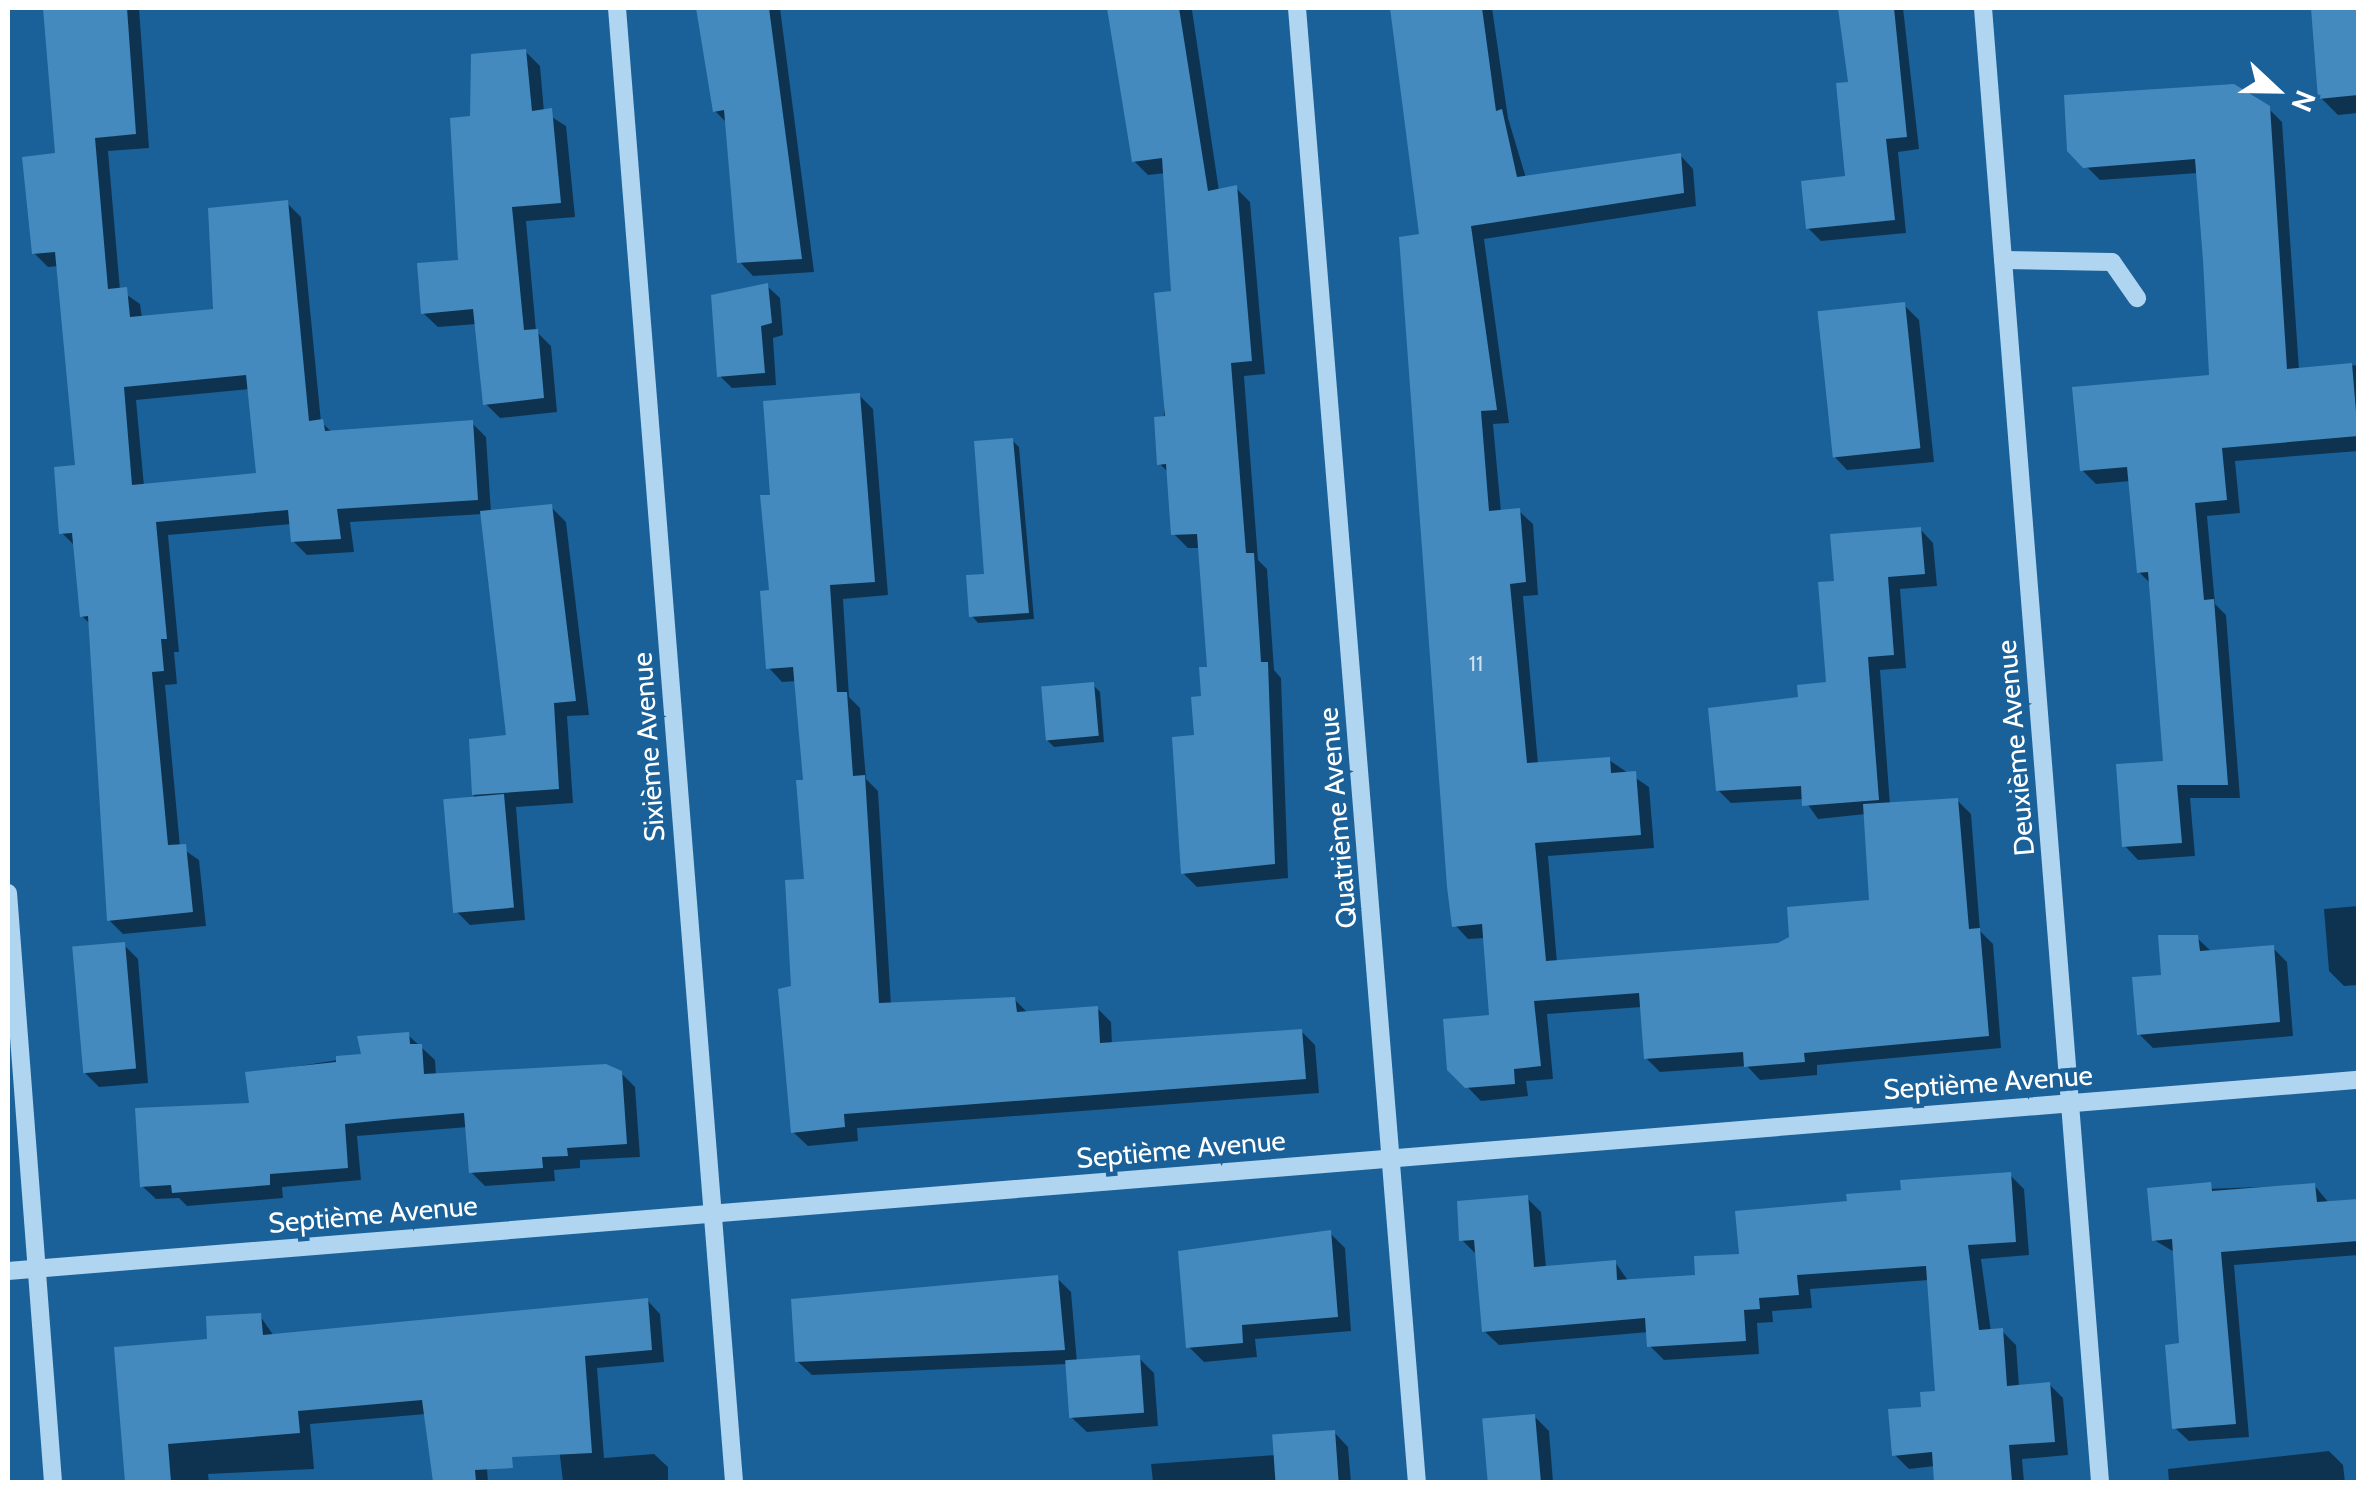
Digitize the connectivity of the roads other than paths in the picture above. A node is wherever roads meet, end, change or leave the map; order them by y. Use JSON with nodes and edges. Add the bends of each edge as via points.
{"nodes":[{"id":1,"x":617,"y":8,"type":"edge"},
{"id":2,"x":1297,"y":8,"type":"edge"},
{"id":3,"x":1983,"y":8,"type":"edge"},
{"id":4,"x":2004,"y":260,"type":"junction"},
{"id":5,"x":2137,"y":298,"type":"dead end"},
{"id":6,"x":8,"y":893,"type":"edge"},
{"id":7,"x":2358,"y":1080,"type":"edge"},
{"id":8,"x":2072,"y":1104,"type":"junction"},
{"id":9,"x":1392,"y":1159,"type":"junction"},
{"id":10,"x":712,"y":1214,"type":"junction"},
{"id":11,"x":37,"y":1269,"type":"junction"},
{"id":12,"x":8,"y":1271,"type":"edge"},
{"id":13,"x":53,"y":1482,"type":"edge"},
{"id":14,"x":734,"y":1482,"type":"edge"},
{"id":15,"x":1417,"y":1482,"type":"edge"},
{"id":16,"x":2100,"y":1482,"type":"edge"}],
"edges":[{"from":1,"to":10,"type":"street","name":"Sixième Avenue"},
{"from":2,"to":9,"type":"street","name":"Quatrième Avenue"},
{"from":3,"to":4,"type":"street","name":"Deuxième Avenue"},
{"from":4,"to":5,"type":"street","via":[[2112,262]]},
{"from":4,"to":8,"type":"street","name":"Deuxième Avenue"},
{"from":6,"to":11,"type":"street"},
{"from":7,"to":8,"type":"street","name":"Septième Avenue"},
{"from":8,"to":9,"type":"street","name":"Septième Avenue"},
{"from":8,"to":16,"type":"street","name":"Deuxième Avenue"},
{"from":9,"to":10,"type":"street","name":"Septième Avenue"},
{"from":9,"to":15,"type":"street","name":"Quatrième Avenue"},
{"from":10,"to":11,"type":"street","name":"Septième Avenue"},
{"from":10,"to":14,"type":"street","name":"Sixième Avenue"},
{"from":11,"to":12,"type":"street","name":"Septième Avenue"},
{"from":11,"to":13,"type":"street"}]}
